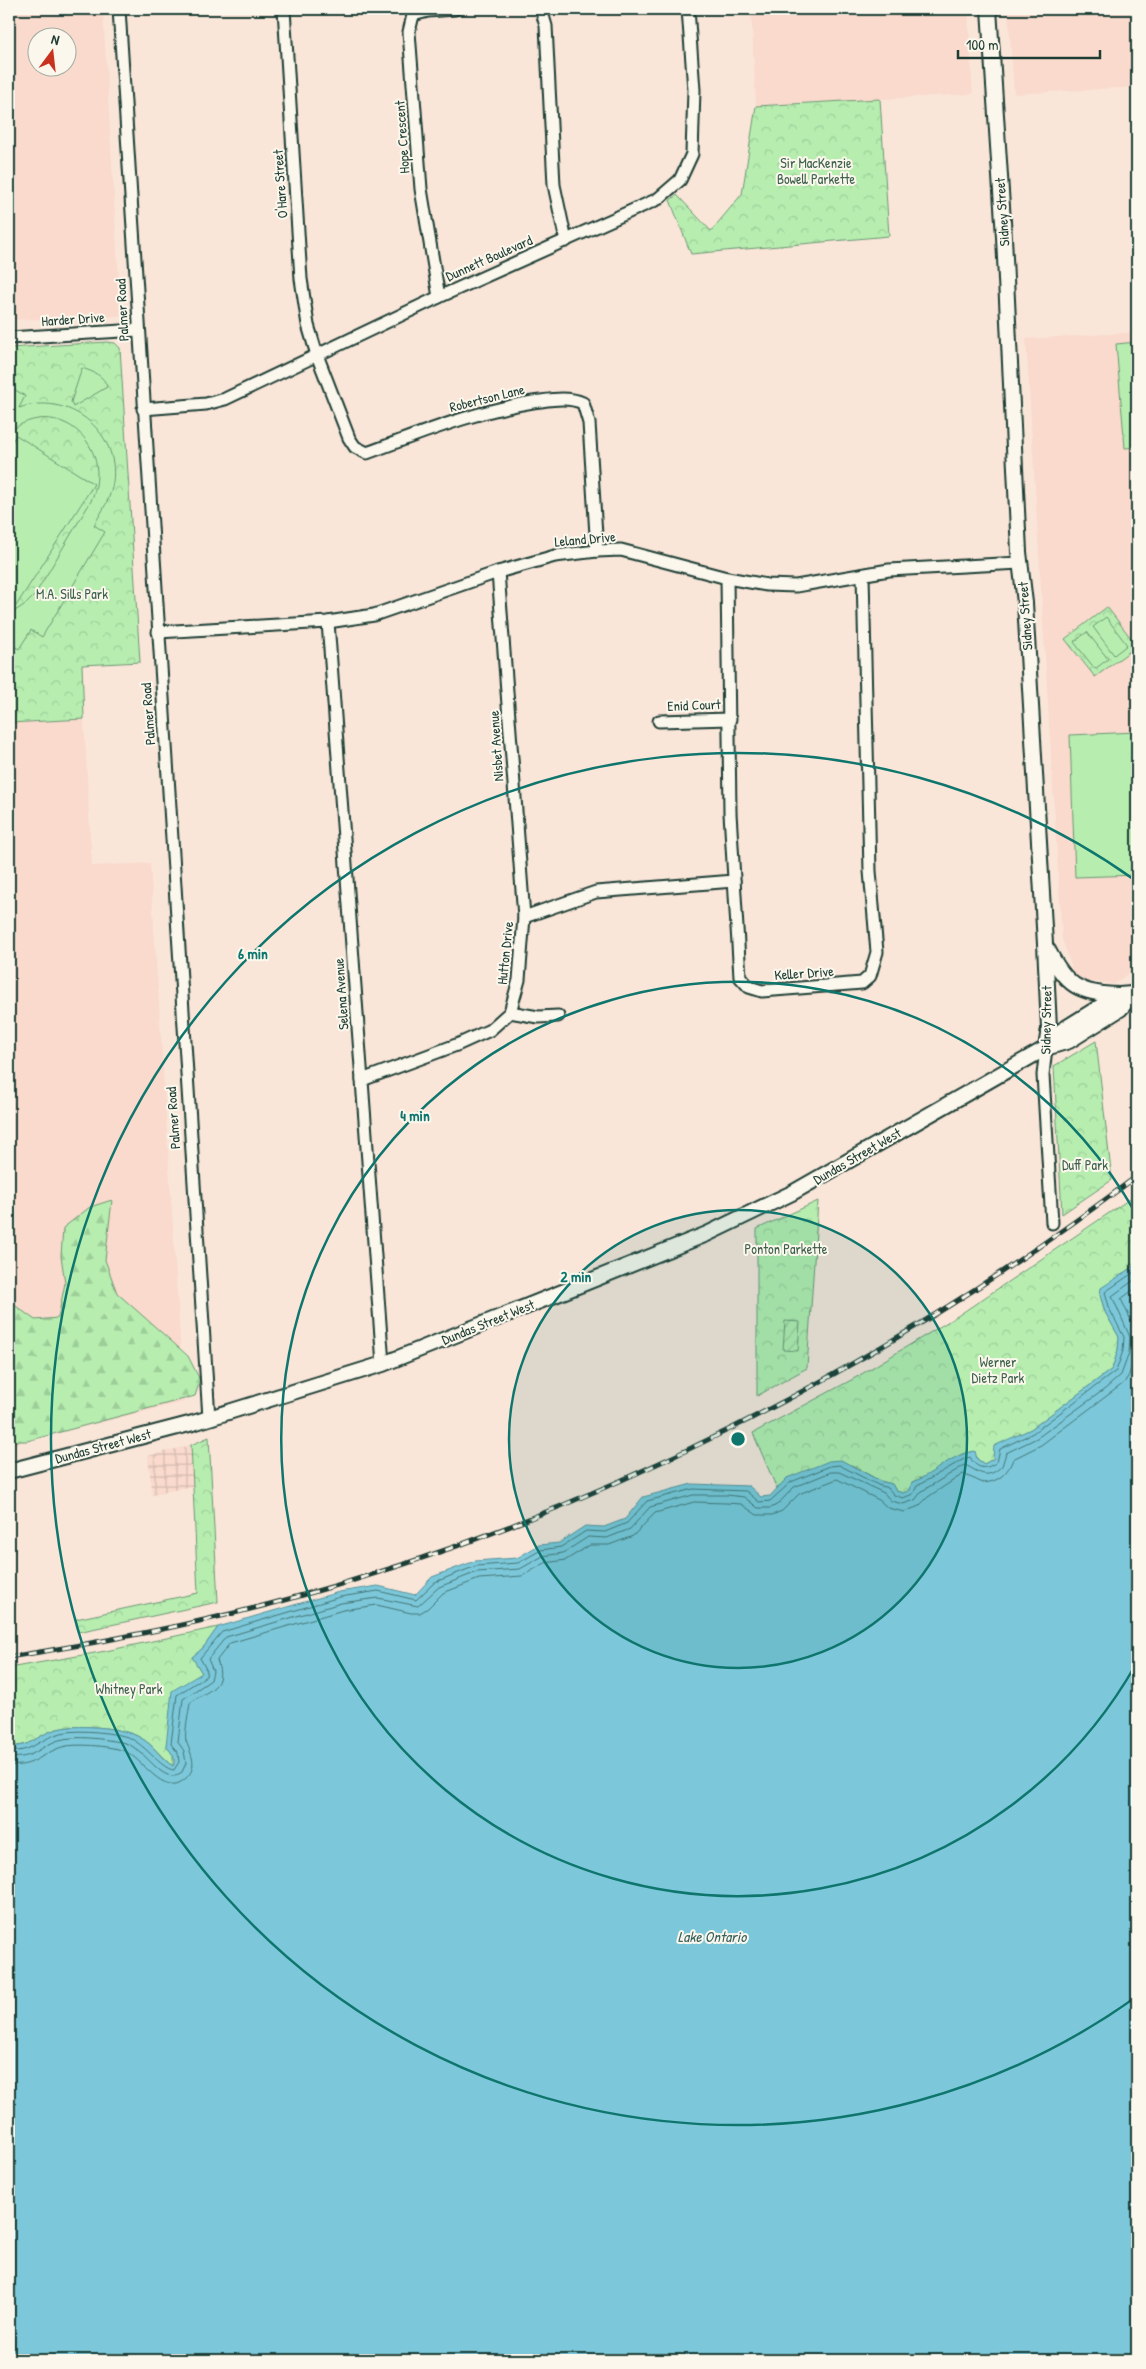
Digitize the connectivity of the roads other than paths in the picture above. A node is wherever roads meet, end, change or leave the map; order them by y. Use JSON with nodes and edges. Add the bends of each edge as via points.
{"nodes":[{"id":1,"x":119,"y":9,"type":"edge"},
{"id":2,"x":284,"y":9,"type":"edge"},
{"id":3,"x":454,"y":9,"type":"edge"},
{"id":4,"x":541,"y":9,"type":"edge"},
{"id":5,"x":688,"y":9,"type":"edge"},
{"id":6,"x":989,"y":9,"type":"edge"},
{"id":7,"x":566,"y":240,"type":"junction"},
{"id":8,"x":439,"y":297,"type":"junction"},
{"id":9,"x":138,"y":330,"type":"junction"},
{"id":10,"x":9,"y":338,"type":"edge"},
{"id":11,"x":317,"y":355,"type":"junction"},
{"id":12,"x":144,"y":409,"type":"junction"},
{"id":13,"x":597,"y":551,"type":"junction"},
{"id":14,"x":1020,"y":563,"type":"junction"},
{"id":15,"x":498,"y":572,"type":"junction"},
{"id":16,"x":863,"y":575,"type":"junction"},
{"id":17,"x":727,"y":578,"type":"junction"},
{"id":18,"x":328,"y":622,"type":"junction"},
{"id":19,"x":158,"y":632,"type":"junction"},
{"id":20,"x":730,"y":719,"type":"junction"},
{"id":21,"x":659,"y":721,"type":"dead end"},
{"id":22,"x":734,"y":881,"type":"junction"},
{"id":23,"x":524,"y":917,"type":"junction"},
{"id":24,"x":1045,"y":944,"type":"junction"},
{"id":25,"x":1129,"y":993,"type":"edge"},
{"id":26,"x":510,"y":1012,"type":"junction"},
{"id":27,"x":558,"y":1016,"type":"dead end"},
{"id":28,"x":1046,"y":1048,"type":"junction"},
{"id":29,"x":362,"y":1080,"type":"junction"},
{"id":30,"x":1052,"y":1223,"type":"dead end"},
{"id":31,"x":383,"y":1364,"type":"junction"},
{"id":32,"x":209,"y":1418,"type":"junction"},
{"id":33,"x":9,"y":1471,"type":"edge"}],
"edges":[{"from":1,"to":9,"type":"street","name":"Palmer Road"},
{"from":2,"to":11,"type":"street","name":"O'Hare Street","via":[[301,279],[308,325]]},
{"from":3,"to":8,"type":"street","name":"Hope Crescent","via":[[414,15],[410,32],[421,189]]},
{"from":4,"to":7,"type":"street","via":[[546,26],[554,185]]},
{"from":5,"to":7,"type":"street","name":"Dunnett Boulevard","via":[[694,90],[692,154],[680,180],[658,199]]},
{"from":6,"to":14,"type":"main road","name":"Sidney Street"},
{"from":7,"to":8,"type":"street","name":"Dunnett Boulevard"},
{"from":8,"to":11,"type":"street","name":"Dunnett Boulevard"},
{"from":9,"to":10,"type":"street","name":"Harder Drive"},
{"from":9,"to":12,"type":"street","name":"Palmer Road"},
{"from":11,"to":12,"type":"street","name":"Dunnett Boulevard","via":[[226,399],[206,404]]},
{"from":11,"to":13,"type":"street","name":"Robertson Lane","via":[[349,438],[355,447],[367,453],[468,416],[509,406],[559,399],[583,403],[589,423]]},
{"from":12,"to":19,"type":"street","name":"Palmer Road"},
{"from":13,"to":15,"type":"street","name":"Leland Drive","via":[[555,556]]},
{"from":13,"to":17,"type":"street","name":"Leland Drive","via":[[621,550]]},
{"from":14,"to":16,"type":"street","name":"Leland Drive","via":[[889,570]]},
{"from":14,"to":24,"type":"main road","name":"Sidney Street"},
{"from":15,"to":18,"type":"street","name":"Leland Drive","via":[[374,616]]},
{"from":15,"to":23,"type":"street","name":"Nisbet Avenue"},
{"from":16,"to":17,"type":"street","name":"Leland Drive","via":[[796,586]]},
{"from":16,"to":22,"type":"street","name":"Keller Drive","via":[[870,871],[877,952],[870,976],[862,983],[762,991],[748,987],[740,977]]},
{"from":17,"to":20,"type":"street","name":"Keller Drive"},
{"from":18,"to":19,"type":"street","name":"Leland Drive"},
{"from":18,"to":29,"type":"street","name":"Selena Avenue"},
{"from":19,"to":32,"type":"street","name":"Palmer Road"},
{"from":20,"to":21,"type":"street","name":"Enid Court"},
{"from":20,"to":22,"type":"street","name":"Keller Drive"},
{"from":22,"to":23,"type":"street","name":"Hutton Drive","via":[[596,892]]},
{"from":23,"to":26,"type":"street","name":"Hutton Drive","via":[[519,980]]},
{"from":24,"to":25,"type":"main road","via":[[1058,969],[1069,983],[1081,990]]},
{"from":24,"to":28,"type":"main road","name":"Sidney Street","via":[[1049,1028]]},
{"from":25,"to":28,"type":"main road","name":"Dundas Street West","via":[[1061,1031]]},
{"from":26,"to":27,"type":"street","via":[[538,1017]]},
{"from":26,"to":29,"type":"street","via":[[482,1034]]},
{"from":28,"to":30,"type":"street","name":"Sidney Street","via":[[1044,1075]]},
{"from":28,"to":31,"type":"main road","name":"Dundas Street West","via":[[792,1193],[707,1234]]},
{"from":29,"to":31,"type":"street","name":"Selena Avenue"},
{"from":31,"to":32,"type":"main road","name":"Dundas Street West"},
{"from":32,"to":33,"type":"main road","name":"Dundas Street West"}]}
